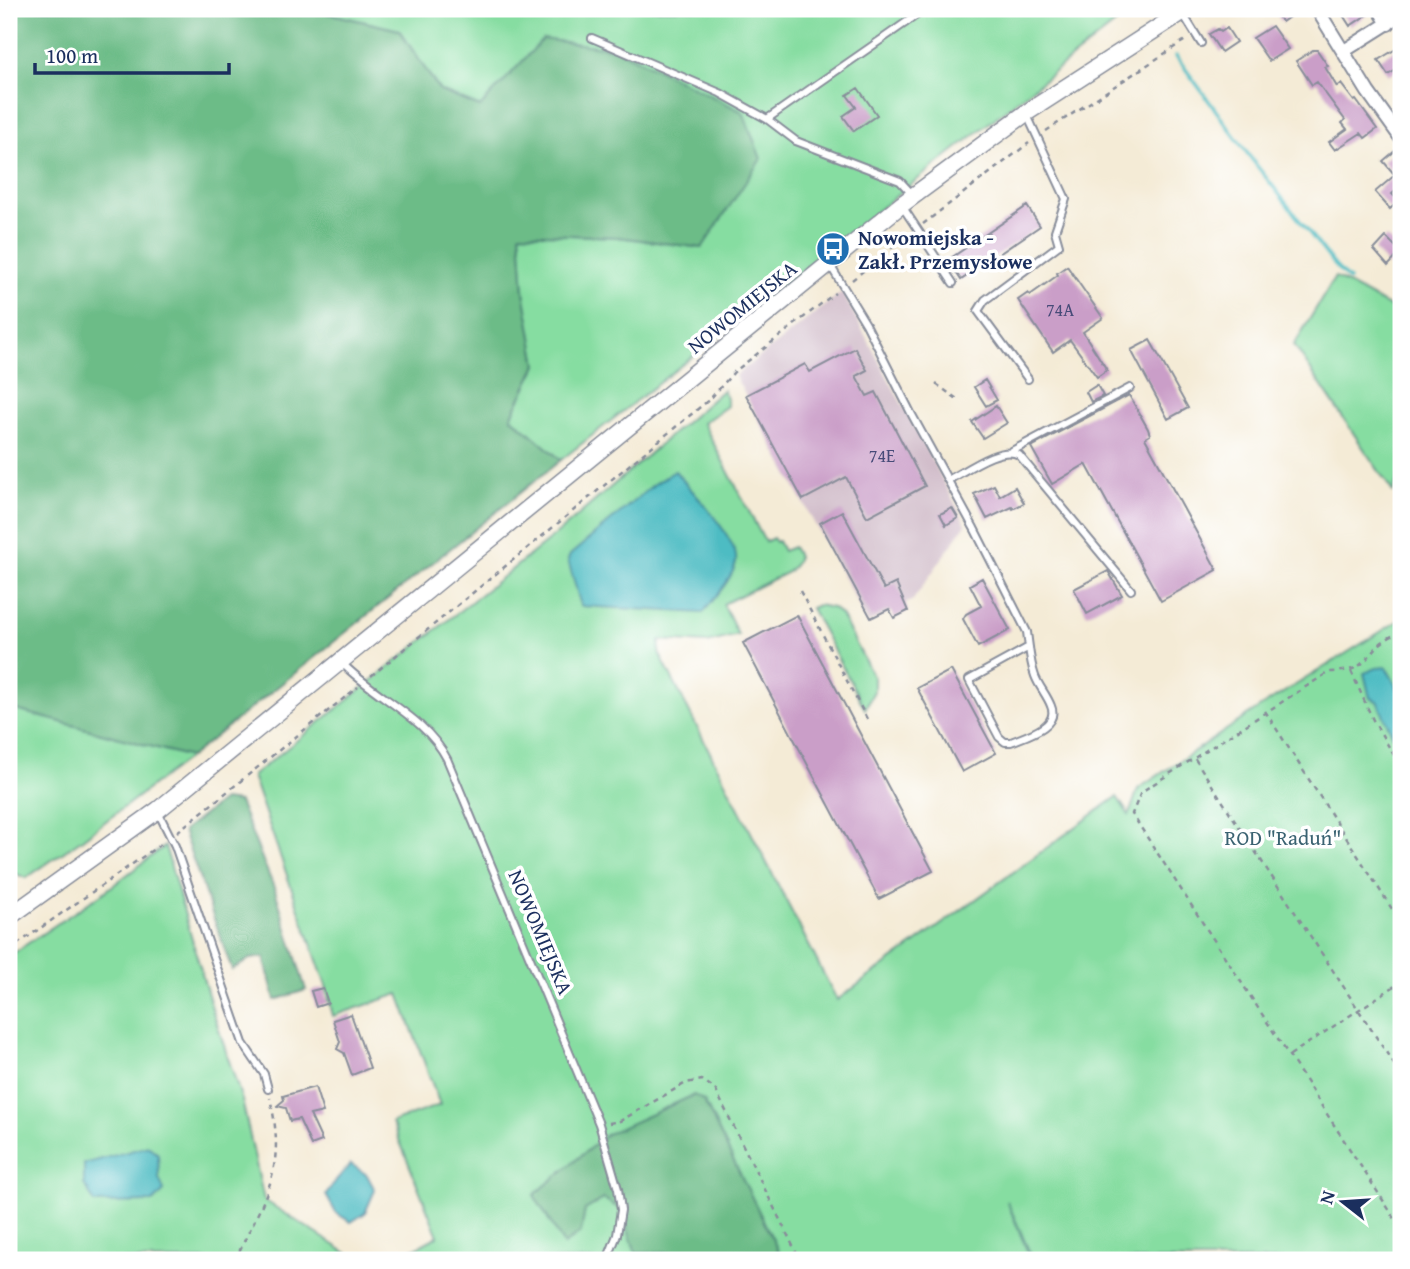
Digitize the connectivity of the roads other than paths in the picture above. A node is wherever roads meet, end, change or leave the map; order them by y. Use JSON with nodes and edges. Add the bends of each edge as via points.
{"nodes":[{"id":1,"x":1317,"y":9,"type":"edge"},
{"id":2,"x":1379,"y":9,"type":"edge"},
{"id":3,"x":1185,"y":10,"type":"edge"},
{"id":4,"x":921,"y":12,"type":"dead end"},
{"id":5,"x":1401,"y":15,"type":"edge"},
{"id":6,"x":1388,"y":24,"type":"junction"},
{"id":7,"x":592,"y":38,"type":"dead end"},
{"id":8,"x":1201,"y":43,"type":"dead end"},
{"id":9,"x":1344,"y":51,"type":"junction"},
{"id":10,"x":1026,"y":113,"type":"junction"},
{"id":11,"x":767,"y":119,"type":"junction"},
{"id":12,"x":1401,"y":138,"type":"edge"},
{"id":13,"x":907,"y":200,"type":"junction"},
{"id":14,"x":829,"y":264,"type":"junction"},
{"id":15,"x":953,"y":283,"type":"dead end"},
{"id":16,"x":1028,"y":379,"type":"dead end"},
{"id":17,"x":1130,"y":388,"type":"dead end"},
{"id":18,"x":1012,"y":451,"type":"junction"},
{"id":19,"x":948,"y":480,"type":"junction"},
{"id":20,"x":1131,"y":590,"type":"dead end"},
{"id":21,"x":1029,"y":647,"type":"junction"},
{"id":22,"x":341,"y":662,"type":"junction"},
{"id":23,"x":158,"y":810,"type":"junction"},
{"id":24,"x":9,"y":917,"type":"edge"},
{"id":25,"x":268,"y":1089,"type":"road end"},
{"id":26,"x":607,"y":1260,"type":"edge"}],
"edges":[{"from":1,"to":9,"type":"street"},
{"from":2,"to":6,"type":"street"},
{"from":3,"to":8,"type":"lane"},
{"from":3,"to":10,"type":"street","name":"NOWOMIEJSKA"},
{"from":4,"to":11,"type":"lane"},
{"from":5,"to":6,"type":"street"},
{"from":6,"to":9,"type":"street"},
{"from":7,"to":11,"type":"lane","via":[[720,93]]},
{"from":9,"to":12,"type":"street"},
{"from":10,"to":13,"type":"street","name":"NOWOMIEJSKA"},
{"from":10,"to":16,"type":"lane","via":[[1066,200],[1055,231],[1059,245],[985,300],[978,311]]},
{"from":11,"to":13,"type":"lane","via":[[796,141],[900,181]]},
{"from":13,"to":14,"type":"street","name":"NOWOMIEJSKA"},
{"from":13,"to":15,"type":"lane","via":[[917,228]]},
{"from":14,"to":19,"type":"lane"},
{"from":14,"to":22,"type":"street","name":"NOWOMIEJSKA"},
{"from":17,"to":18,"type":"lane"},
{"from":18,"to":19,"type":"lane"},
{"from":18,"to":20,"type":"lane"},
{"from":19,"to":21,"type":"lane","via":[[1027,632]]},
{"from":21,"to":21,"type":"lane","via":[[1034,675],[1053,709],[1051,719],[1045,726],[1005,742],[969,680]]},
{"from":22,"to":23,"type":"street","name":"NOWOMIEJSKA"},
{"from":22,"to":26,"type":"lane","name":"NOWOMIEJSKA","via":[[442,748],[599,1124],[621,1210]]},
{"from":23,"to":24,"type":"street","name":"NOWOMIEJSKA"},
{"from":23,"to":25,"type":"lane","via":[[243,1043],[264,1074]]}]}
